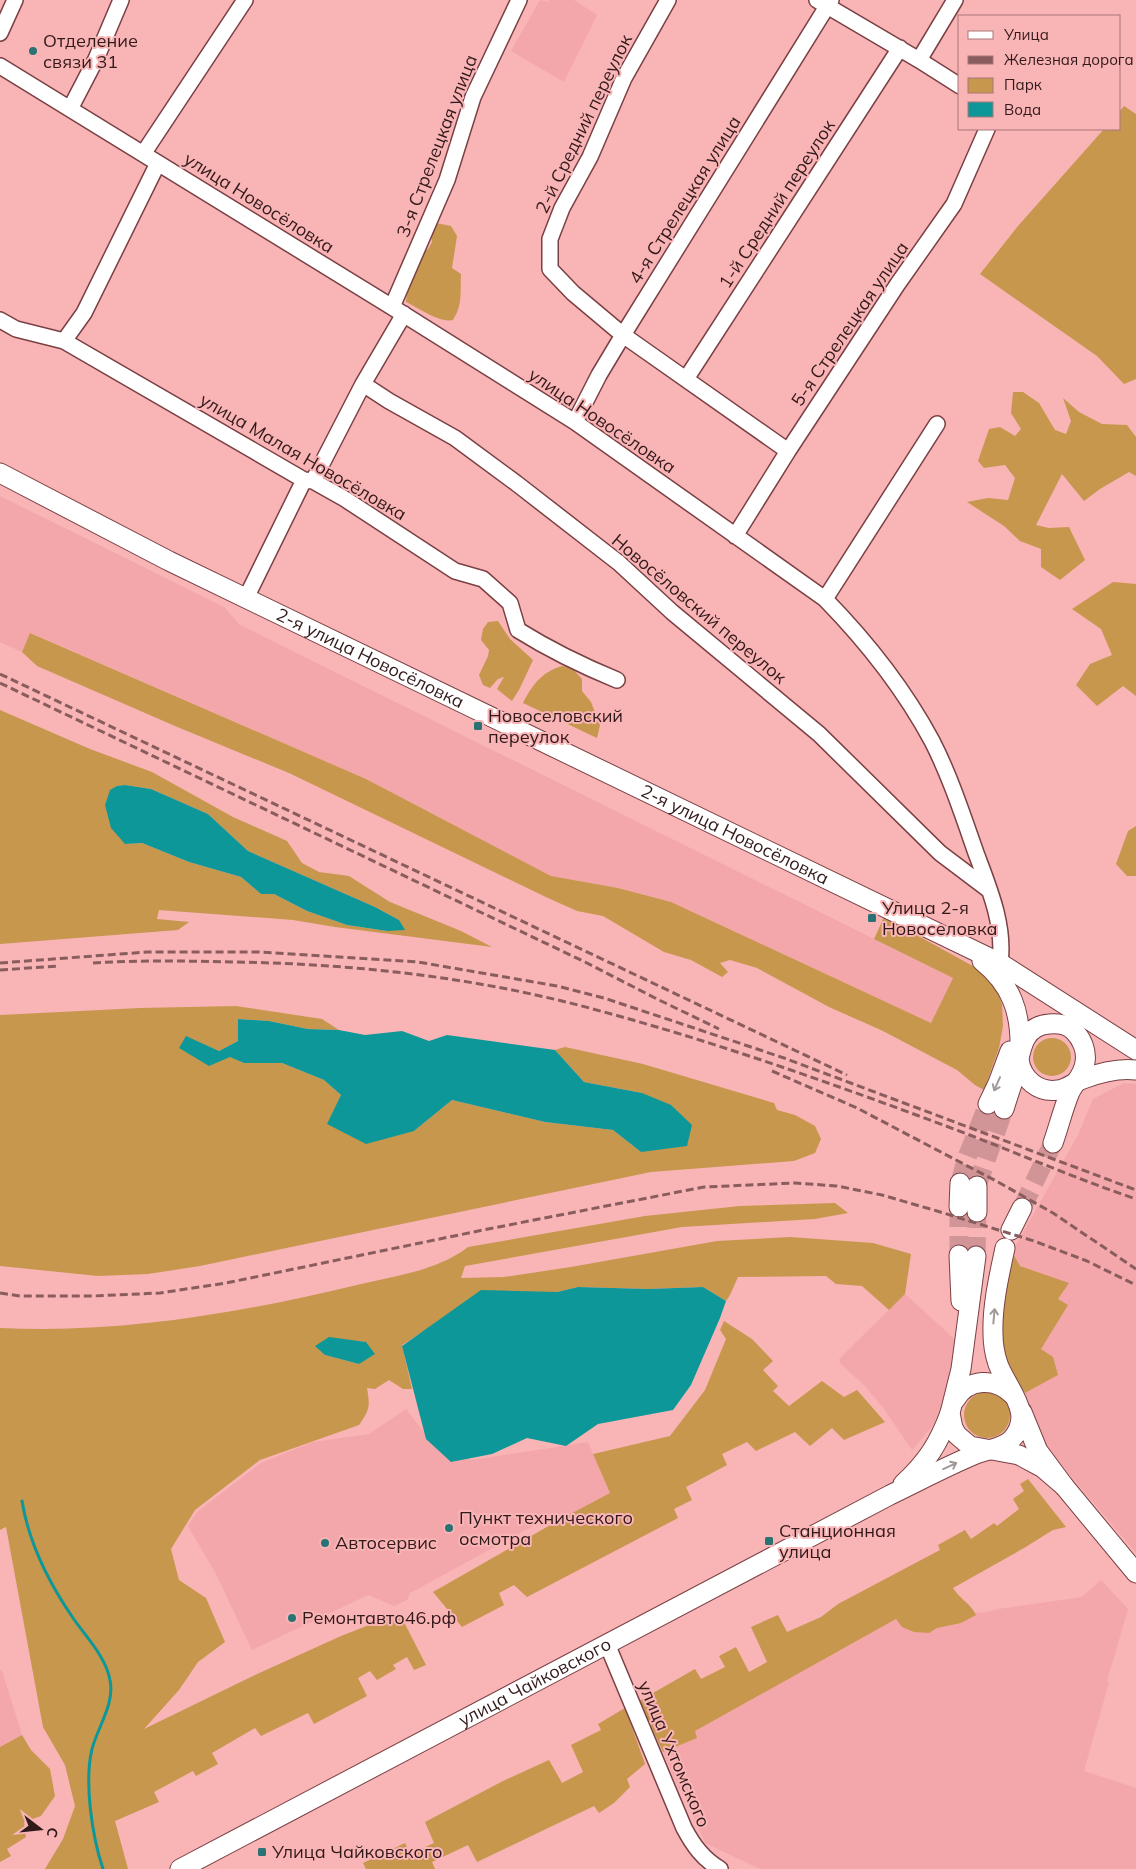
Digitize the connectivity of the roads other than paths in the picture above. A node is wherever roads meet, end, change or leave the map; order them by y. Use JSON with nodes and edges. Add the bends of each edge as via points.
{"nodes":[{"id":1,"x":15,"y":0,"type":"edge"},
{"id":2,"x":121,"y":0,"type":"edge"},
{"id":3,"x":245,"y":0,"type":"edge"},
{"id":4,"x":519,"y":0,"type":"edge"},
{"id":5,"x":668,"y":0,"type":"edge"},
{"id":6,"x":955,"y":0,"type":"edge"},
{"id":7,"x":825,"y":2,"type":"edge"},
{"id":8,"x":0,"y":33,"type":"edge"},
{"id":9,"x":900,"y":48,"type":"junction"},
{"id":10,"x":919,"y":60,"type":"junction"},
{"id":11,"x":0,"y":66,"type":"edge"},
{"id":12,"x":958,"y":85,"type":"edge"},
{"id":13,"x":70,"y":109,"type":"junction"},
{"id":14,"x":987,"y":130,"type":"edge"},
{"id":15,"x":143,"y":154,"type":"junction"},
{"id":16,"x":158,"y":163,"type":"junction"},
{"id":17,"x":398,"y":311,"type":"junction"},
{"id":18,"x":0,"y":320,"type":"edge"},
{"id":19,"x":623,"y":335,"type":"junction"},
{"id":20,"x":64,"y":341,"type":"junction"},
{"id":21,"x":686,"y":379,"type":"junction"},
{"id":22,"x":363,"y":384,"type":"junction"},
{"id":23,"x":575,"y":422,"type":"junction"},
{"id":24,"x":937,"y":424,"type":"dead end"},
{"id":25,"x":788,"y":451,"type":"junction"},
{"id":26,"x":0,"y":472,"type":"edge"},
{"id":27,"x":309,"y":481,"type":"junction"},
{"id":28,"x":735,"y":536,"type":"junction"},
{"id":29,"x":246,"y":598,"type":"junction"},
{"id":30,"x":825,"y":599,"type":"junction"},
{"id":31,"x":617,"y":680,"type":"dead end"},
{"id":32,"x":990,"y":890,"type":"junction"},
{"id":33,"x":959,"y":944,"type":"junction"},
{"id":34,"x":1000,"y":963,"type":"junction"},
{"id":35,"x":1020,"y":974,"type":"junction"},
{"id":36,"x":1014,"y":1003,"type":"junction"},
{"id":37,"x":1067,"y":1026,"type":"junction"},
{"id":38,"x":1117,"y":1037,"type":"junction"},
{"id":39,"x":1136,"y":1050,"type":"edge"},
{"id":40,"x":1019,"y":1056,"type":"junction"},
{"id":41,"x":1136,"y":1070,"type":"edge"},
{"id":42,"x":1110,"y":1072,"type":"junction"},
{"id":43,"x":1076,"y":1082,"type":"junction"},
{"id":44,"x":969,"y":1185,"type":"tunnel mouth"},
{"id":45,"x":1022,"y":1208,"type":"tunnel mouth"},
{"id":46,"x":968,"y":1210,"type":"tunnel mouth"},
{"id":47,"x":1011,"y":1230,"type":"dead end"},
{"id":48,"x":1005,"y":1248,"type":"dead end"},
{"id":49,"x":967,"y":1255,"type":"tunnel mouth"},
{"id":50,"x":1018,"y":1403,"type":"junction"},
{"id":51,"x":952,"y":1407,"type":"junction"},
{"id":52,"x":990,"y":1450,"type":"junction"},
{"id":53,"x":1064,"y":1486,"type":"junction"},
{"id":54,"x":890,"y":1495,"type":"junction"},
{"id":55,"x":1136,"y":1573,"type":"edge"},
{"id":56,"x":606,"y":1644,"type":"junction"},
{"id":57,"x":180,"y":1869,"type":"edge"},
{"id":58,"x":720,"y":1869,"type":"edge"}],
"edges":[{"from":1,"to":8,"type":"street"},
{"from":2,"to":13,"type":"street"},
{"from":3,"to":15,"type":"street"},
{"from":4,"to":17,"type":"street","name":"3-я Стрелецкая улица","via":[[473,97],[448,180]]},
{"from":5,"to":19,"type":"street","name":"2-й Средний переулок","via":[[624,78],[550,239],[550,269]]},
{"from":6,"to":10,"type":"street"},
{"from":7,"to":9,"type":"street"},
{"from":7,"to":19,"type":"street","name":"4-я Стрелецкая улица"},
{"from":9,"to":10,"type":"street"},
{"from":9,"to":21,"type":"street","name":"1-й Средний переулок"},
{"from":10,"to":12,"type":"street"},
{"from":11,"to":13,"type":"street","name":"улица Новосёловка"},
{"from":13,"to":15,"type":"street","name":"улица Новосёловка"},
{"from":14,"to":25,"type":"street","name":"5-я Стрелецкая улица","via":[[954,204]]},
{"from":15,"to":16,"type":"street","name":"улица Новосёловка"},
{"from":16,"to":17,"type":"street","name":"улица Новосёловка"},
{"from":16,"to":20,"type":"street","via":[[84,313]]},
{"from":17,"to":22,"type":"street","name":"3-я Стрелецкая улица"},
{"from":17,"to":23,"type":"street","name":"улица Новосёловка"},
{"from":18,"to":20,"type":"street","name":"улица Малая Новосёловка","via":[[16,329]]},
{"from":19,"to":21,"type":"street","name":"2-й Средний переулок"},
{"from":19,"to":23,"type":"street","name":"4-я Стрелецкая улица"},
{"from":20,"to":27,"type":"street","name":"улица Малая Новосёловка"},
{"from":21,"to":25,"type":"street","name":"2-й Средний переулок"},
{"from":22,"to":27,"type":"street","name":"3-я Стрелецкая улица"},
{"from":22,"to":32,"type":"street","name":"Новосёловский переулок","via":[[456,438],[619,563],[672,612],[819,734],[940,853]]},
{"from":23,"to":28,"type":"street","name":"улица Новосёловка"},
{"from":24,"to":30,"type":"street"},
{"from":25,"to":28,"type":"street","name":"5-я Стрелецкая улица"},
{"from":26,"to":29,"type":"main road","name":"2-я улица Новосёловка"},
{"from":27,"to":29,"type":"street","name":"3-я Стрелецкая улица"},
{"from":27,"to":31,"type":"street","name":"улица Малая Новосёловка","via":[[345,499],[455,571],[483,579],[510,603],[518,630],[544,646]]},
{"from":28,"to":30,"type":"street","name":"улица Новосёловка"},
{"from":29,"to":33,"type":"main road","name":"2-я улица Новосёловка"},
{"from":30,"to":32,"type":"street","name":"улица Новосёловка","via":[[888,670],[933,742]]},
{"from":32,"to":34,"type":"street","name":"улица Новосёловка","via":[[1001,933]]},
{"from":33,"to":34,"type":"main road","name":"2-я улица Новосёловка"},
{"from":33,"to":36,"type":"main road","name":"2-я улица Новосёловка","via":[[992,968]]},
{"from":34,"to":35,"type":"main road","name":"2-я улица Новосёловка"},
{"from":35,"to":37,"type":"main road","name":"2-я улица Новосёловка"},
{"from":35,"to":38,"type":"main road","name":"2-я улица Новосёловка"},
{"from":36,"to":40,"type":"main road","name":"2-я улица Новосёловка","via":[[1019,1022]]},
{"from":36,"to":40,"type":"main road","one_way":true,"via":[[1013,1041],[998,1083],[996,1106]]},
{"from":37,"to":38,"type":"main road"},
{"from":37,"to":40,"type":"main road","via":[[1050,1024],[1037,1027],[1026,1037]]},
{"from":37,"to":43,"type":"main road","via":[[1081,1039],[1085,1048],[1086,1061]]},
{"from":38,"to":39,"type":"main road","name":"2-я улица Новосёловка"},
{"from":40,"to":43,"type":"main road","via":[[1023,1074],[1039,1088],[1058,1090]]},
{"from":41,"to":42,"type":"main road"},
{"from":42,"to":43,"type":"main road"},
{"from":42,"to":43,"type":"main road","via":[[1088,1087],[1053,1143]]},
{"from":44,"to":46,"type":"main road"},
{"from":45,"to":47,"type":"main road"},
{"from":50,"to":48,"type":"main road","one_way":true,"via":[[998,1364],[993,1334],[994,1308]]},
{"from":49,"to":51,"type":"main road","name":"улица Чайковского","via":[[964,1348]]},
{"from":50,"to":51,"type":"main road","via":[[1009,1390],[985,1382],[967,1386],[959,1392]]},
{"from":50,"to":52,"type":"main road","via":[[1021,1416],[1017,1431],[1005,1444]]},
{"from":50,"to":53,"type":"main road","via":[[1038,1451]]},
{"from":51,"to":52,"type":"main road","via":[[950,1420],[957,1436],[970,1446]]},
{"from":51,"to":54,"type":"main road","name":"улица Чайковского","via":[[941,1438],[932,1452]]},
{"from":52,"to":53,"type":"main road","via":[[1025,1458]]},
{"from":54,"to":52,"type":"main road","name":"улица Чайковского","one_way":true},
{"from":53,"to":55,"type":"main road"},
{"from":54,"to":56,"type":"main road","name":"улица Чайковского"},
{"from":56,"to":57,"type":"main road","name":"улица Чайковского"},
{"from":56,"to":58,"type":"street","name":"улица Ухтомского","via":[[684,1828],[694,1846]]}]}
